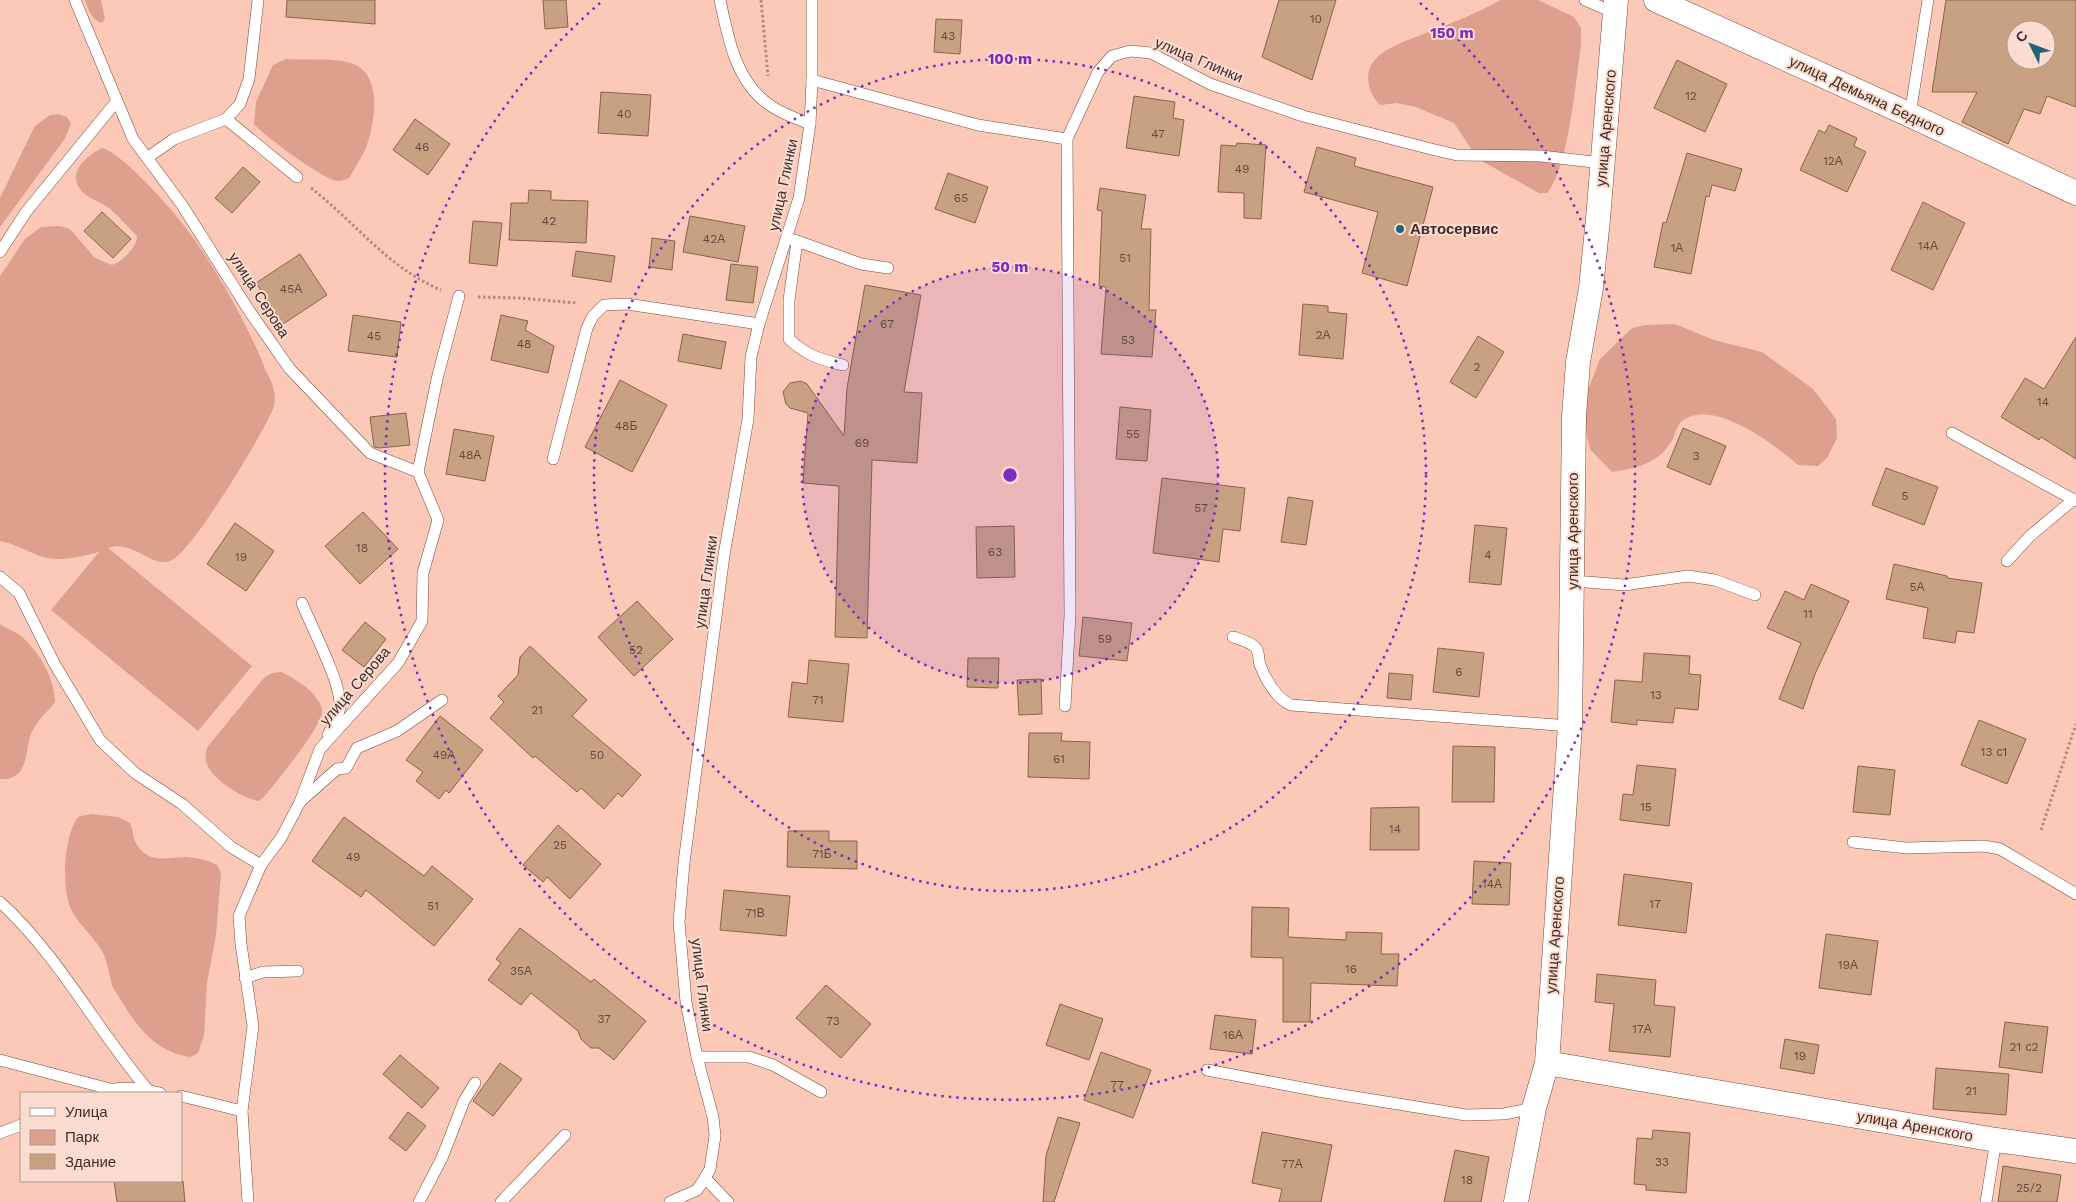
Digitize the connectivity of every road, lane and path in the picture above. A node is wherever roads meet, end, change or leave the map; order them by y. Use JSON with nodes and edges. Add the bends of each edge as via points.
{"nodes":[{"id":1,"x":75,"y":0,"type":"edge"},
{"id":2,"x":258,"y":0,"type":"edge"},
{"id":3,"x":720,"y":0,"type":"edge"},
{"id":4,"x":761,"y":0,"type":"edge"},
{"id":5,"x":812,"y":0,"type":"edge"},
{"id":6,"x":1585,"y":0,"type":"edge"},
{"id":7,"x":1656,"y":0,"type":"edge"},
{"id":8,"x":1928,"y":0,"type":"edge"},
{"id":9,"x":1617,"y":7,"type":"edge"},
{"id":10,"x":812,"y":80,"type":"junction"},
{"id":11,"x":116,"y":102,"type":"junction"},
{"id":12,"x":770,"y":106,"type":"junction"},
{"id":13,"x":1910,"y":115,"type":"junction"},
{"id":14,"x":226,"y":119,"type":"junction"},
{"id":15,"x":810,"y":124,"type":"junction"},
{"id":16,"x":1067,"y":139,"type":"junction"},
{"id":17,"x":147,"y":158,"type":"junction"},
{"id":18,"x":1602,"y":163,"type":"junction"},
{"id":19,"x":297,"y":177,"type":"joint"},
{"id":20,"x":2076,"y":193,"type":"edge"},
{"id":21,"x":792,"y":240,"type":"junction"},
{"id":22,"x":0,"y":252,"type":"edge"},
{"id":23,"x":888,"y":268,"type":"dead end"},
{"id":24,"x":459,"y":296,"type":"junction"},
{"id":25,"x":604,"y":306,"type":"junction"},
{"id":26,"x":759,"y":324,"type":"junction"},
{"id":27,"x":843,"y":365,"type":"dead end"},
{"id":28,"x":1952,"y":433,"type":"dead end"},
{"id":29,"x":554,"y":459,"type":"dead end"},
{"id":30,"x":418,"y":472,"type":"junction"},
{"id":31,"x":2075,"y":501,"type":"edge"},
{"id":32,"x":2006,"y":561,"type":"dead end"},
{"id":33,"x":0,"y":577,"type":"edge"},
{"id":34,"x":1574,"y":581,"type":"junction"},
{"id":35,"x":1755,"y":595,"type":"dead end"},
{"id":36,"x":302,"y":603,"type":"dead end"},
{"id":37,"x":1233,"y":637,"type":"dead end"},
{"id":38,"x":442,"y":700,"type":"dead end"},
{"id":39,"x":1065,"y":706,"type":"dead end"},
{"id":40,"x":2076,"y":724,"type":"edge"},
{"id":41,"x":1570,"y":726,"type":"junction"},
{"id":42,"x":320,"y":749,"type":"junction"},
{"id":43,"x":300,"y":802,"type":"junction"},
{"id":44,"x":2041,"y":830,"type":"dead end"},
{"id":45,"x":1853,"y":842,"type":"dead end"},
{"id":46,"x":261,"y":865,"type":"junction"},
{"id":47,"x":2076,"y":894,"type":"edge"},
{"id":48,"x":0,"y":902,"type":"edge"},
{"id":49,"x":298,"y":971,"type":"dead end"},
{"id":50,"x":245,"y":978,"type":"junction"},
{"id":51,"x":697,"y":1057,"type":"junction"},
{"id":52,"x":0,"y":1060,"type":"edge"},
{"id":53,"x":1547,"y":1063,"type":"junction"},
{"id":54,"x":1207,"y":1070,"type":"dead end"},
{"id":55,"x":475,"y":1083,"type":"dead end"},
{"id":56,"x":110,"y":1089,"type":"junction"},
{"id":57,"x":148,"y":1090,"type":"junction"},
{"id":58,"x":102,"y":1092,"type":"edge"},
{"id":59,"x":156,"y":1092,"type":"edge"},
{"id":60,"x":821,"y":1092,"type":"dead end"},
{"id":61,"x":182,"y":1096,"type":"edge"},
{"id":62,"x":1534,"y":1108,"type":"junction"},
{"id":63,"x":242,"y":1112,"type":"junction"},
{"id":64,"x":20,"y":1125,"type":"edge"},
{"id":65,"x":0,"y":1133,"type":"edge"},
{"id":66,"x":565,"y":1135,"type":"dead end"},
{"id":67,"x":1996,"y":1140,"type":"junction"},
{"id":68,"x":2076,"y":1151,"type":"edge"},
{"id":69,"x":705,"y":1178,"type":"junction"},
{"id":70,"x":248,"y":1202,"type":"edge"},
{"id":71,"x":419,"y":1202,"type":"edge"},
{"id":72,"x":501,"y":1202,"type":"edge"},
{"id":73,"x":670,"y":1202,"type":"edge"},
{"id":74,"x":728,"y":1202,"type":"edge"},
{"id":75,"x":1516,"y":1202,"type":"edge"},
{"id":76,"x":1986,"y":1202,"type":"edge"}],
"edges":[{"from":1,"to":11,"type":"lane","name":"улица Серова"},
{"from":2,"to":14,"type":"lane","via":[[249,79],[240,104]]},
{"from":3,"to":12,"type":"lane","name":"улица Глинки","via":[[728,38],[741,73]]},
{"from":4,"to":12,"type":"path"},
{"from":5,"to":10,"type":"lane"},
{"from":6,"to":9,"type":"lane"},
{"from":7,"to":13,"type":"street","name":"улица Демьяна Бедного"},
{"from":8,"to":13,"type":"lane"},
{"from":9,"to":18,"type":"street","name":"улица Аренского"},
{"from":10,"to":15,"type":"lane"},
{"from":10,"to":16,"type":"lane","via":[[978,125]]},
{"from":11,"to":17,"type":"lane","name":"улица Серова","via":[[133,139]]},
{"from":11,"to":22,"type":"lane","via":[[26,212]]},
{"from":12,"to":15,"type":"lane","name":"улица Глинки"},
{"from":13,"to":20,"type":"street","name":"улица Демьяна Бедного"},
{"from":14,"to":17,"type":"lane","via":[[174,139]]},
{"from":14,"to":19,"type":"lane"},
{"from":15,"to":21,"type":"lane","name":"улица Глинки"},
{"from":16,"to":18,"type":"lane","name":"улица Глинки","via":[[1098,72],[1112,56],[1130,51],[1151,53],[1210,84],[1303,116],[1457,155],[1541,156]]},
{"from":16,"to":39,"type":"lane","name":"улица Глинки","via":[[1070,615]]},
{"from":17,"to":30,"type":"lane","name":"улица Серова","via":[[182,204],[289,368],[370,453]]},
{"from":18,"to":34,"type":"street","name":"улица Аренского","via":[[1591,288],[1578,362],[1574,416]]},
{"from":19,"to":24,"type":"path","via":[[392,261],[424,283]]},
{"from":21,"to":23,"type":"lane","via":[[861,264]]},
{"from":21,"to":26,"type":"lane","name":"улица Глинки"},
{"from":21,"to":27,"type":"lane","via":[[790,339],[803,352],[821,361]]},
{"from":24,"to":25,"type":"path"},
{"from":24,"to":30,"type":"lane","via":[[437,378]]},
{"from":25,"to":26,"type":"lane","via":[[627,304]]},
{"from":25,"to":29,"type":"lane","via":[[593,316],[587,328]]},
{"from":26,"to":51,"type":"lane","name":"улица Глинки","via":[[751,357],[748,419],[724,555],[679,922],[686,1002]]},
{"from":28,"to":31,"type":"lane"},
{"from":30,"to":42,"type":"lane","name":"улица Серова","via":[[438,520],[423,573],[422,621],[398,663]]},
{"from":31,"to":32,"type":"lane","via":[[2030,536]]},
{"from":33,"to":46,"type":"lane","via":[[18,593],[58,671],[100,740],[135,773],[182,804],[231,847]]},
{"from":34,"to":35,"type":"lane","via":[[1624,585],[1688,576],[1715,580]]},
{"from":34,"to":41,"type":"street","name":"улица Аренского"},
{"from":36,"to":42,"type":"lane","via":[[340,702],[337,716]]},
{"from":37,"to":41,"type":"lane","via":[[1254,645],[1272,687],[1282,700],[1291,705]]},
{"from":38,"to":43,"type":"lane","via":[[397,731],[357,748],[346,768],[337,769]]},
{"from":40,"to":44,"type":"path"},
{"from":41,"to":53,"type":"street","name":"улица Аренского"},
{"from":42,"to":43,"type":"lane","name":"улица Серова"},
{"from":43,"to":46,"type":"lane","name":"улица Серова","via":[[281,838]]},
{"from":45,"to":47,"type":"lane","via":[[1906,848],[1984,846],[2000,849]]},
{"from":46,"to":50,"type":"lane","name":"улица Серова","via":[[239,916]]},
{"from":48,"to":57,"type":"lane","via":[[27,926],[43,946],[109,1041]]},
{"from":49,"to":50,"type":"lane","via":[[263,972]]},
{"from":50,"to":63,"type":"lane","name":"улица Серова","via":[[253,1026]]},
{"from":51,"to":60,"type":"lane","via":[[749,1057],[773,1064]]},
{"from":51,"to":69,"type":"lane","name":"улица Глинки","via":[[714,1117],[715,1136],[710,1169]]},
{"from":52,"to":56,"type":"lane"},
{"from":53,"to":62,"type":"street","name":"улица Аренского"},
{"from":53,"to":67,"type":"street","name":"улица Аренского"},
{"from":54,"to":62,"type":"lane","via":[[1466,1115],[1504,1114]]},
{"from":55,"to":71,"type":"lane"},
{"from":56,"to":57,"type":"lane"},
{"from":56,"to":58,"type":"lane"},
{"from":57,"to":59,"type":"lane"},
{"from":61,"to":63,"type":"lane"},
{"from":62,"to":75,"type":"street","name":"улица Аренского"},
{"from":63,"to":70,"type":"lane","name":"улица Серова"},
{"from":64,"to":65,"type":"lane"},
{"from":66,"to":72,"type":"lane"},
{"from":67,"to":68,"type":"street","name":"улица Аренского"},
{"from":67,"to":76,"type":"lane"},
{"from":69,"to":73,"type":"lane","via":[[697,1190]]},
{"from":69,"to":74,"type":"lane"}]}
